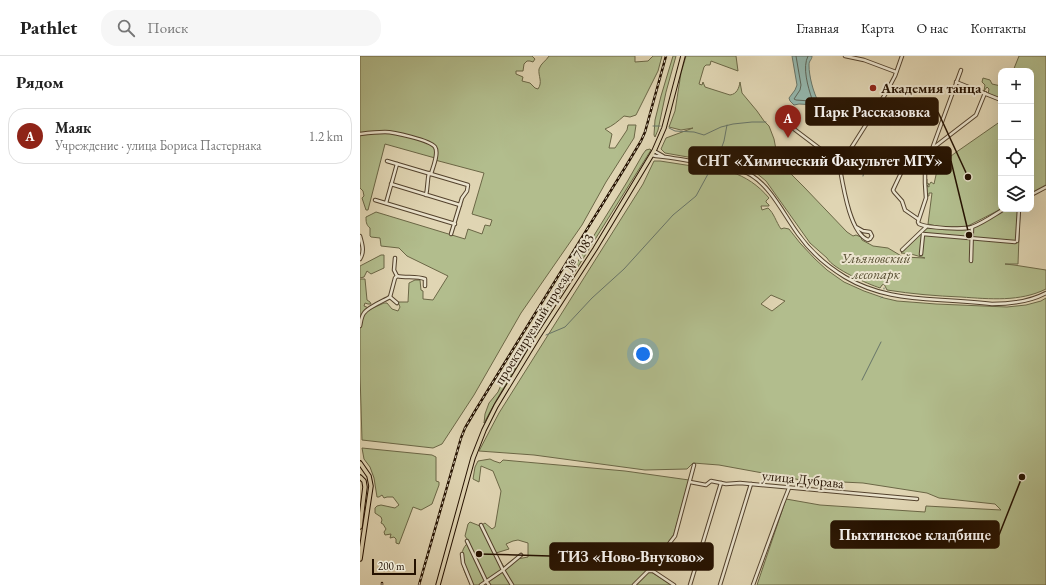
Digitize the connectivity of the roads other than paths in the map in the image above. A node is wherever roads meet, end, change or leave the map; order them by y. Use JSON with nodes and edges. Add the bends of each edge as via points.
{"nodes":[{"id":1,"x":682,"y":56,"type":"edge"},
{"id":2,"x":845,"y":56,"type":"edge"},
{"id":3,"x":902,"y":56,"type":"edge"},
{"id":4,"x":961,"y":70,"type":"dead end"},
{"id":5,"x":896,"y":72,"type":"junction"},
{"id":6,"x":956,"y":82,"type":"junction"},
{"id":7,"x":985,"y":93,"type":"junction"},
{"id":8,"x":998,"y":99,"type":"edge"},
{"id":9,"x":790,"y":126,"type":"dead end"},
{"id":10,"x":360,"y":134,"type":"edge"},
{"id":11,"x":932,"y":148,"type":"junction"},
{"id":12,"x":653,"y":153,"type":"junction"},
{"id":13,"x":838,"y":158,"type":"junction"},
{"id":14,"x":387,"y":161,"type":"dead end"},
{"id":15,"x":397,"y":164,"type":"junction"},
{"id":16,"x":892,"y":168,"type":"dead end"},
{"id":17,"x":430,"y":174,"type":"junction"},
{"id":18,"x":391,"y":184,"type":"junction"},
{"id":19,"x":1046,"y":187,"type":"edge"},
{"id":20,"x":1034,"y":193,"type":"edge"},
{"id":21,"x":426,"y":194,"type":"junction"},
{"id":22,"x":375,"y":200,"type":"dead end"},
{"id":23,"x":386,"y":203,"type":"junction"},
{"id":24,"x":460,"y":205,"type":"junction"},
{"id":25,"x":999,"y":212,"type":"edge"},
{"id":26,"x":1020,"y":212,"type":"edge"},
{"id":27,"x":918,"y":219,"type":"junction"},
{"id":28,"x":454,"y":224,"type":"junction"},
{"id":29,"x":927,"y":226,"type":"junction"},
{"id":30,"x":856,"y":227,"type":"junction"},
{"id":31,"x":972,"y":227,"type":"junction"},
{"id":32,"x":451,"y":234,"type":"dead end"},
{"id":33,"x":360,"y":236,"type":"edge"},
{"id":34,"x":972,"y":239,"type":"junction"},
{"id":35,"x":902,"y":250,"type":"dead end"},
{"id":36,"x":921,"y":254,"type":"dead end"},
{"id":37,"x":360,"y":258,"type":"edge"},
{"id":38,"x":395,"y":258,"type":"dead end"},
{"id":39,"x":971,"y":260,"type":"dead end"},
{"id":40,"x":397,"y":276,"type":"junction"},
{"id":41,"x":425,"y":286,"type":"dead end"},
{"id":42,"x":1046,"y":293,"type":"edge"},
{"id":43,"x":390,"y":297,"type":"junction"},
{"id":44,"x":397,"y":303,"type":"dead end"},
{"id":45,"x":360,"y":326,"type":"edge"},
{"id":46,"x":360,"y":463,"type":"edge"},
{"id":47,"x":694,"y":465,"type":"dead end"},
{"id":48,"x":360,"y":477,"type":"edge"},
{"id":49,"x":690,"y":482,"type":"junction"},
{"id":50,"x":721,"y":483,"type":"junction"},
{"id":51,"x":751,"y":484,"type":"junction"},
{"id":52,"x":789,"y":488,"type":"junction"},
{"id":53,"x":917,"y":499,"type":"dead end"},
{"id":54,"x":482,"y":526,"type":"dead end"},
{"id":55,"x":360,"y":527,"type":"edge"},
{"id":56,"x":467,"y":541,"type":"dead end"},
{"id":57,"x":462,"y":554,"type":"dead end"},
{"id":58,"x":521,"y":555,"type":"dead end"},
{"id":59,"x":360,"y":559,"type":"edge"},
{"id":60,"x":503,"y":570,"type":"junction"},
{"id":61,"x":648,"y":570,"type":"junction"},
{"id":62,"x":486,"y":581,"type":"junction"},
{"id":63,"x":439,"y":584,"type":"edge"},
{"id":64,"x":472,"y":585,"type":"edge"},
{"id":65,"x":481,"y":585,"type":"edge"},
{"id":66,"x":489,"y":585,"type":"edge"},
{"id":67,"x":512,"y":585,"type":"edge"},
{"id":68,"x":634,"y":585,"type":"edge"},
{"id":69,"x":674,"y":585,"type":"edge"},
{"id":70,"x":690,"y":585,"type":"edge"},
{"id":71,"x":720,"y":585,"type":"edge"},
{"id":72,"x":754,"y":585,"type":"edge"}],
"edges":[{"from":1,"to":12,"type":"main road","name":"проектируемый проезд № 7083","via":[[664,128]]},
{"from":2,"to":5,"type":"street","via":[[863,59]]},
{"from":3,"to":5,"type":"street"},
{"from":4,"to":6,"type":"street"},
{"from":5,"to":13,"type":"street","via":[[886,93],[848,153]]},
{"from":6,"to":7,"type":"street"},
{"from":6,"to":11,"type":"street"},
{"from":7,"to":8,"type":"street"},
{"from":7,"to":11,"type":"street","via":[[976,115]]},
{"from":9,"to":13,"type":"street","via":[[830,156]]},
{"from":10,"to":17,"type":"street","via":[[386,132],[431,143],[436,153]]},
{"from":11,"to":27,"type":"street","via":[[925,170],[926,196]]},
{"from":12,"to":42,"type":"street","via":[[730,168],[751,175],[768,191],[798,235],[814,253],[835,271],[870,289],[904,297],[992,304],[1025,301]]},
{"from":12,"to":63,"type":"main road","name":"проектируемый проезд № 7083","via":[[595,250],[538,337],[486,426],[473,458]]},
{"from":13,"to":30,"type":"street","via":[[847,205]]},
{"from":14,"to":15,"type":"street"},
{"from":15,"to":17,"type":"street"},
{"from":15,"to":18,"type":"street"},
{"from":16,"to":27,"type":"street","via":[[901,173],[894,192],[902,201],[905,210]]},
{"from":17,"to":21,"type":"street"},
{"from":17,"to":24,"type":"street","via":[[468,185]]},
{"from":18,"to":21,"type":"street"},
{"from":18,"to":23,"type":"street"},
{"from":19,"to":20,"type":"street"},
{"from":21,"to":24,"type":"street"},
{"from":22,"to":23,"type":"street"},
{"from":23,"to":28,"type":"street"},
{"from":24,"to":28,"type":"street"},
{"from":25,"to":31,"type":"street"},
{"from":26,"to":34,"type":"street","via":[[1016,241]]},
{"from":27,"to":29,"type":"street","via":[[919,224]]},
{"from":28,"to":32,"type":"street"},
{"from":29,"to":31,"type":"street"},
{"from":29,"to":35,"type":"street"},
{"from":30,"to":30,"type":"street","via":[[864,238],[868,240],[871,237],[870,232]]},
{"from":31,"to":34,"type":"street"},
{"from":33,"to":37,"type":"street","via":[[363,253]]},
{"from":34,"to":36,"type":"street","via":[[923,234]]},
{"from":34,"to":39,"type":"street"},
{"from":38,"to":40,"type":"street","via":[[394,270]]},
{"from":40,"to":41,"type":"street","via":[[425,279]]},
{"from":40,"to":43,"type":"street"},
{"from":43,"to":44,"type":"street"},
{"from":43,"to":45,"type":"street","via":[[370,307],[364,313]]},
{"from":46,"to":59,"type":"main road","via":[[369,476],[371,486]]},
{"from":47,"to":49,"type":"street"},
{"from":48,"to":55,"type":"main road","via":[[365,487]]},
{"from":49,"to":50,"type":"street","name":"улица Дубрава","via":[[706,485],[711,481]]},
{"from":49,"to":61,"type":"street","via":[[675,536]]},
{"from":50,"to":51,"type":"street","name":"улица Дубрава"},
{"from":50,"to":70,"type":"street"},
{"from":51,"to":52,"type":"street","name":"улица Дубрава"},
{"from":51,"to":71,"type":"street"},
{"from":52,"to":53,"type":"street","name":"улица Дубрава"},
{"from":52,"to":72,"type":"street"},
{"from":54,"to":60,"type":"street"},
{"from":56,"to":62,"type":"street"},
{"from":57,"to":64,"type":"street"},
{"from":58,"to":60,"type":"street"},
{"from":60,"to":62,"type":"street"},
{"from":60,"to":67,"type":"street"},
{"from":61,"to":68,"type":"street"},
{"from":61,"to":69,"type":"street"},
{"from":62,"to":65,"type":"street"},
{"from":62,"to":66,"type":"street"}]}
